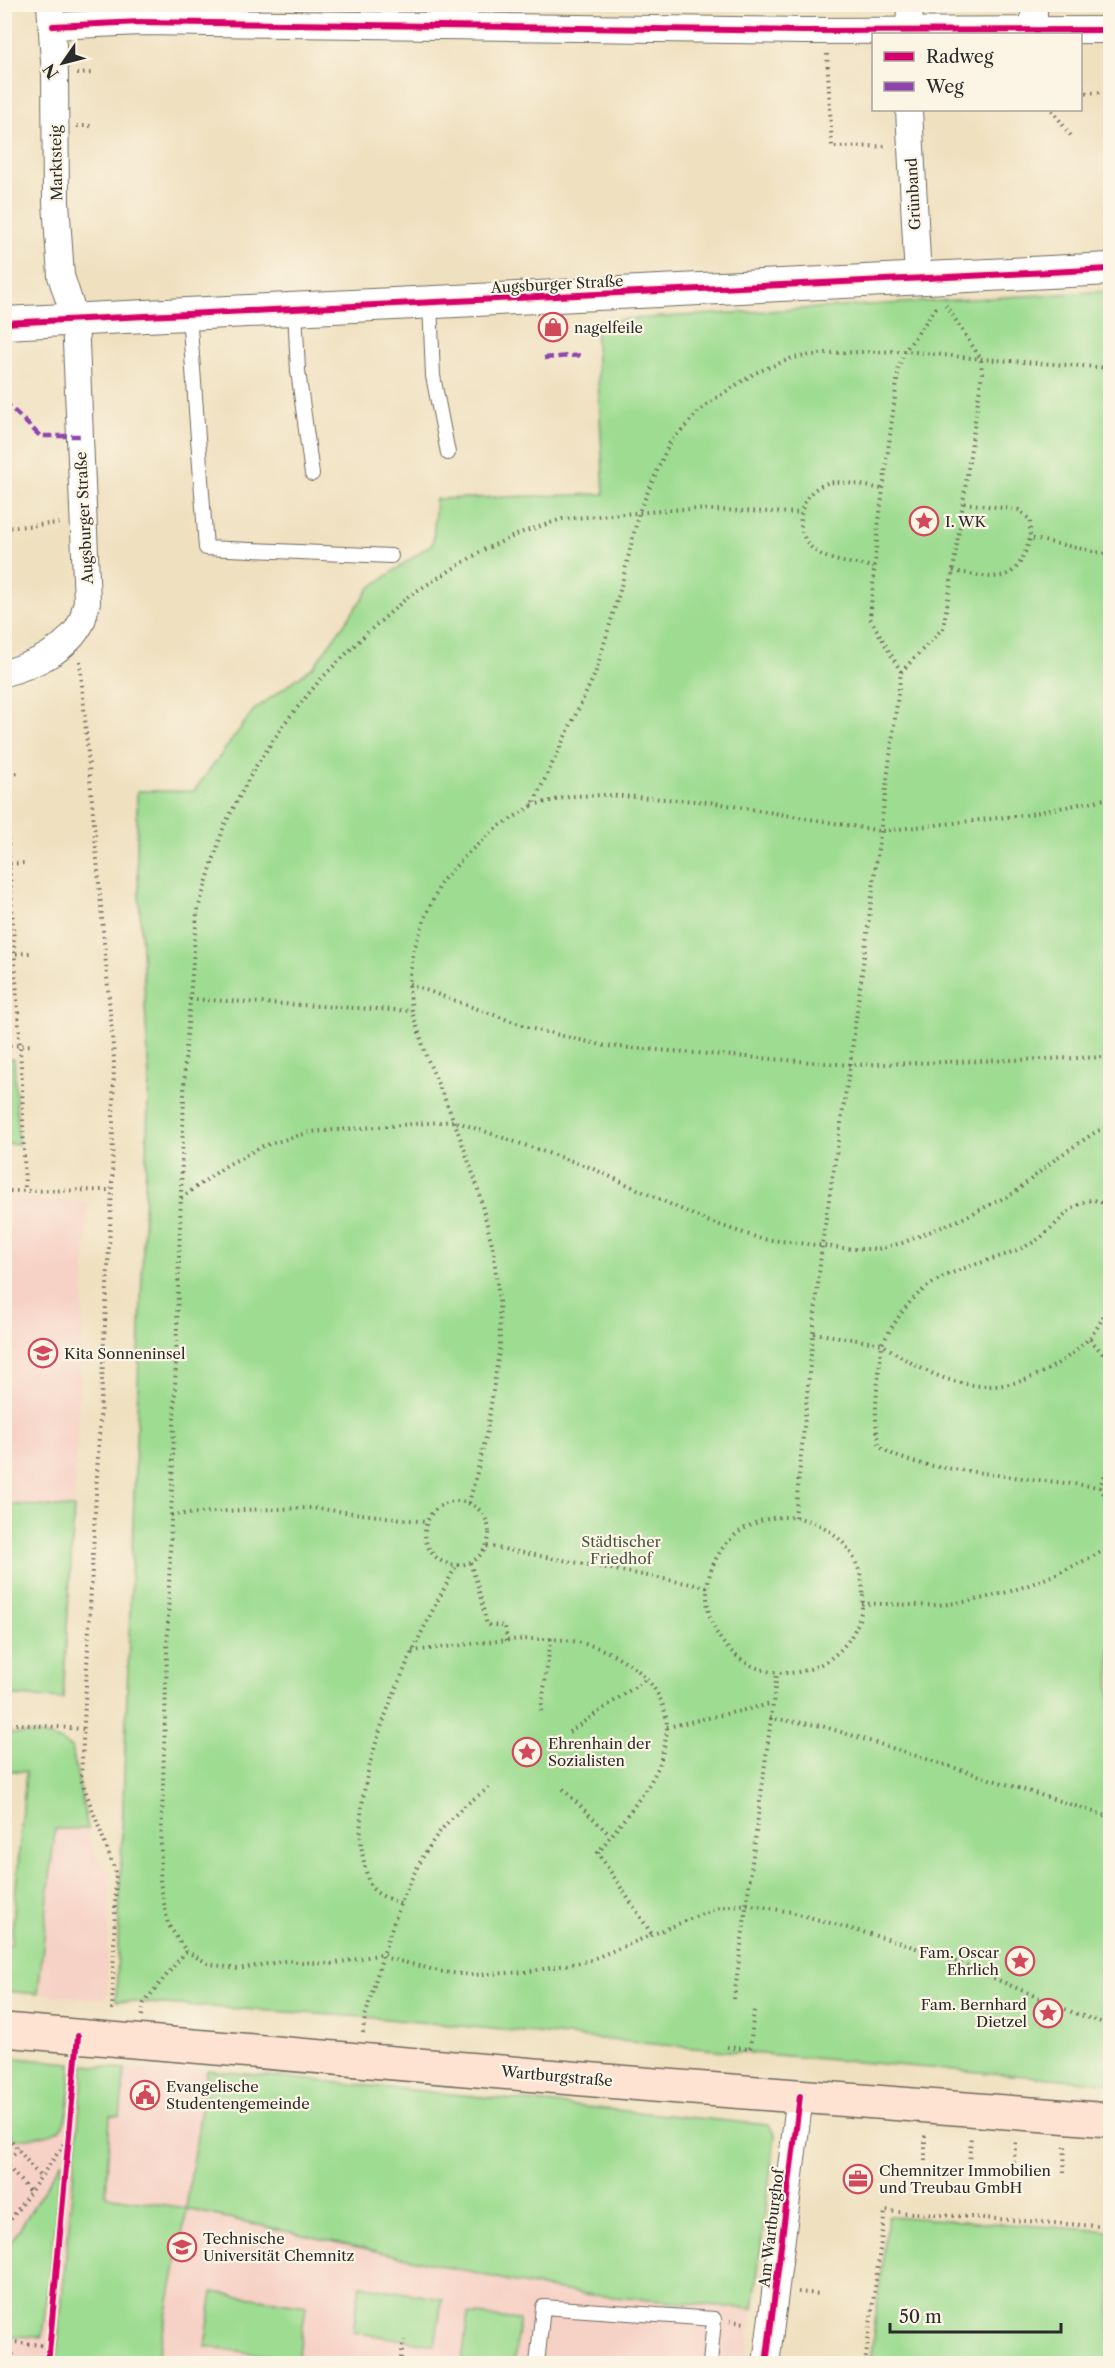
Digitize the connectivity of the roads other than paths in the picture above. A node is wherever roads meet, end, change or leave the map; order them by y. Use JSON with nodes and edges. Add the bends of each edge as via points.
{"nodes":[{"id":1,"x":910,"y":4,"type":"edge"},
{"id":2,"x":1034,"y":4,"type":"edge"},
{"id":3,"x":51,"y":15,"type":"edge"},
{"id":4,"x":1110,"y":30,"type":"edge"},
{"id":5,"x":1034,"y":31,"type":"junction"},
{"id":6,"x":909,"y":33,"type":"edge"},
{"id":7,"x":909,"y":111,"type":"edge"},
{"id":8,"x":1110,"y":269,"type":"edge"},
{"id":9,"x":918,"y":278,"type":"junction"},
{"id":10,"x":430,"y":302,"type":"junction"},
{"id":11,"x":295,"y":309,"type":"junction"},
{"id":12,"x":189,"y":314,"type":"junction"},
{"id":13,"x":75,"y":319,"type":"junction"},
{"id":14,"x":4,"y":322,"type":"edge"},
{"id":15,"x":448,"y":453,"type":"dead end"},
{"id":16,"x":312,"y":474,"type":"dead end"},
{"id":17,"x":391,"y":556,"type":"dead end"},
{"id":18,"x":4,"y":673,"type":"edge"},
{"id":19,"x":4,"y":2030,"type":"edge"},
{"id":20,"x":800,"y":2096,"type":"junction"},
{"id":21,"x":1110,"y":2120,"type":"edge"},
{"id":22,"x":537,"y":2364,"type":"edge"},
{"id":23,"x":710,"y":2364,"type":"edge"},
{"id":24,"x":766,"y":2364,"type":"edge"}],
"edges":[{"from":1,"to":6,"type":"street"},
{"from":2,"to":5,"type":"street"},
{"from":3,"to":6,"type":"street","via":[[141,22]]},
{"from":3,"to":13,"type":"street","name":"Marktsteig","via":[[61,276]]},
{"from":4,"to":5,"type":"street"},
{"from":5,"to":6,"type":"street"},
{"from":7,"to":9,"type":"street","name":"Grünband"},
{"from":8,"to":9,"type":"street","name":"Augsburger Straße"},
{"from":9,"to":10,"type":"street","name":"Augsburger Straße"},
{"from":10,"to":11,"type":"street","name":"Augsburger Straße"},
{"from":10,"to":15,"type":"lane","via":[[433,375]]},
{"from":11,"to":12,"type":"street","name":"Augsburger Straße"},
{"from":11,"to":16,"type":"lane","via":[[298,370]]},
{"from":12,"to":13,"type":"street","name":"Augsburger Straße"},
{"from":12,"to":17,"type":"lane","via":[[206,548]]},
{"from":13,"to":14,"type":"street","name":"Augsburger Straße"},
{"from":13,"to":18,"type":"street","name":"Augsburger Straße","via":[[87,602],[82,621],[68,641],[42,658]]},
{"from":19,"to":20,"type":"main road","name":"Wartburgstraße"},
{"from":20,"to":21,"type":"main road","name":"Wartburgstraße"},
{"from":20,"to":24,"type":"street","name":"Am Wartburghof"},
{"from":22,"to":23,"type":"lane","via":[[543,2307],[714,2319]]}]}
